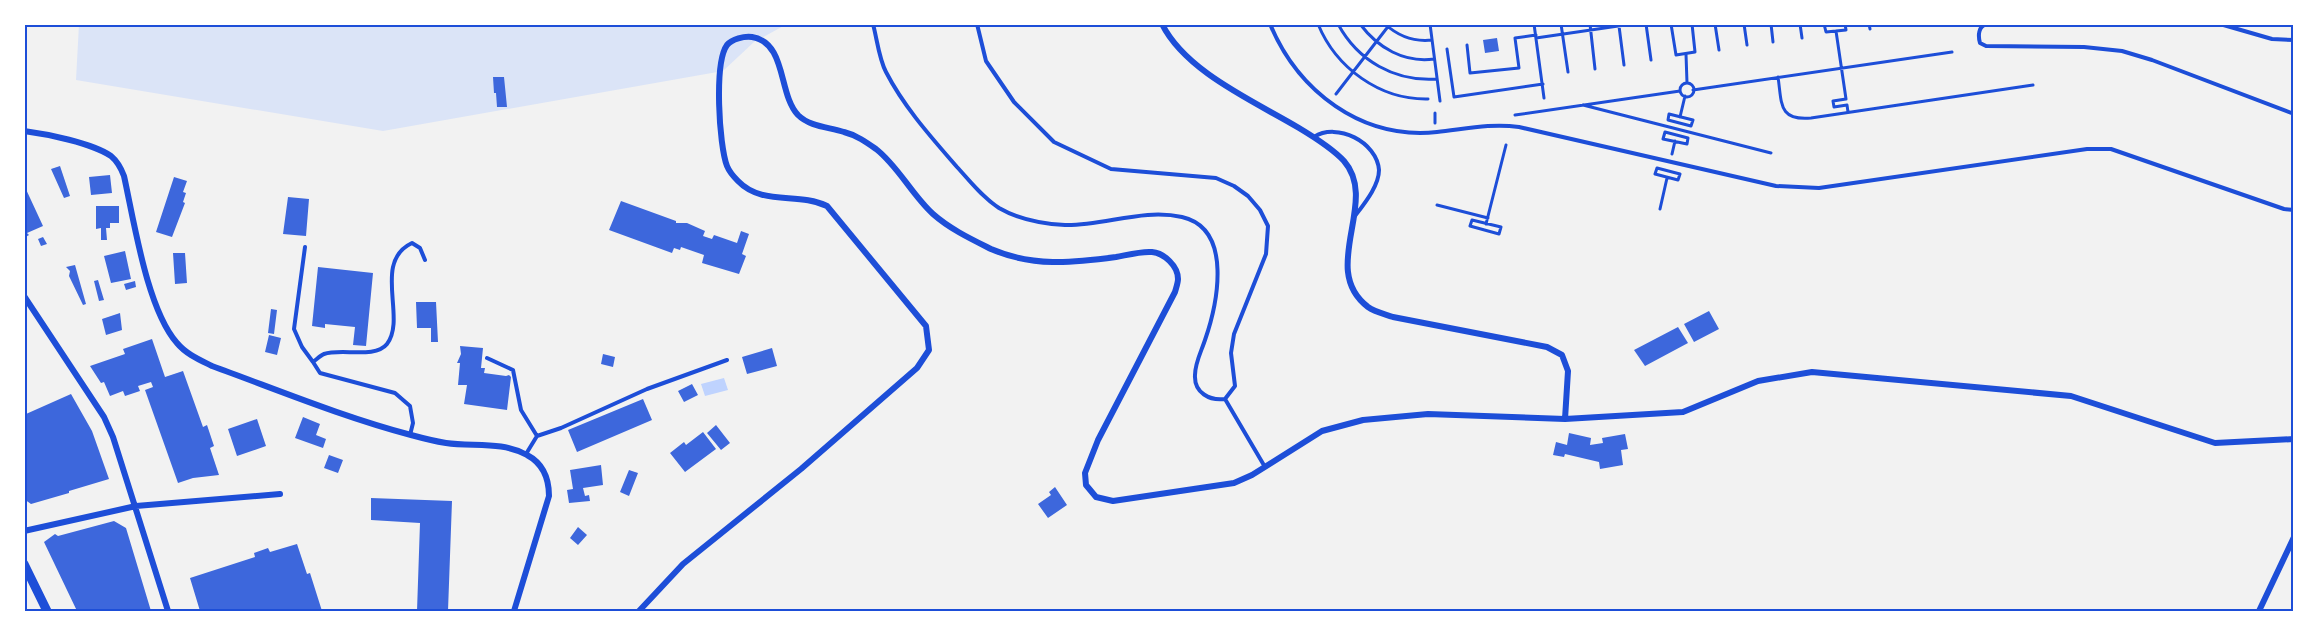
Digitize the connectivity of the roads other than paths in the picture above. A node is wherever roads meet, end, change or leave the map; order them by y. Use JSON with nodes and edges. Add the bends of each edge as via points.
{"nodes":[{"id":1,"x":873,"y":24,"type":"edge"},
{"id":2,"x":976,"y":24,"type":"edge"},
{"id":3,"x":1162,"y":24,"type":"edge"},
{"id":4,"x":1270,"y":24,"type":"edge"},
{"id":5,"x":1987,"y":24,"type":"edge"},
{"id":6,"x":2220,"y":24,"type":"edge"},
{"id":7,"x":2294,"y":40,"type":"edge"},
{"id":8,"x":2294,"y":114,"type":"edge"},
{"id":9,"x":24,"y":131,"type":"edge"},
{"id":10,"x":1314,"y":137,"type":"junction"},
{"id":11,"x":2294,"y":210,"type":"edge"},
{"id":12,"x":1354,"y":216,"type":"junction"},
{"id":13,"x":305,"y":247,"type":"dead end"},
{"id":14,"x":425,"y":260,"type":"dead end"},
{"id":15,"x":24,"y":296,"type":"edge"},
{"id":16,"x":487,"y":358,"type":"dead end"},
{"id":17,"x":727,"y":360,"type":"dead end"},
{"id":18,"x":314,"y":362,"type":"junction"},
{"id":19,"x":1225,"y":399,"type":"junction"},
{"id":20,"x":1565,"y":419,"type":"junction"},
{"id":21,"x":410,"y":435,"type":"junction"},
{"id":22,"x":537,"y":436,"type":"junction"},
{"id":23,"x":2294,"y":439,"type":"edge"},
{"id":24,"x":526,"y":454,"type":"junction"},
{"id":25,"x":1265,"y":467,"type":"junction"},
{"id":26,"x":280,"y":494,"type":"dead end"},
{"id":27,"x":136,"y":506,"type":"junction"},
{"id":28,"x":24,"y":531,"type":"edge"},
{"id":29,"x":2294,"y":537,"type":"edge"},
{"id":30,"x":24,"y":564,"type":"edge"},
{"id":31,"x":47,"y":611,"type":"edge"},
{"id":32,"x":168,"y":611,"type":"edge"},
{"id":33,"x":514,"y":611,"type":"edge"},
{"id":34,"x":639,"y":611,"type":"edge"},
{"id":35,"x":2259,"y":611,"type":"edge"}],
"edges":[{"from":1,"to":19,"type":"lane","via":[[885,71],[921,126],[986,199],[1002,209],[1048,224],[1171,214],[1201,226],[1211,238],[1218,260],[1218,282],[1194,377],[1198,389],[1208,398]]},
{"from":2,"to":19,"type":"lane","via":[[986,61],[1014,102],[1054,142],[1111,168],[1216,178],[1248,196],[1260,210],[1268,226],[1266,254],[1234,334],[1231,353],[1235,386]]},
{"from":3,"to":10,"type":"street","via":[[1184,55],[1204,71]]},
{"from":4,"to":11,"type":"lane","via":[[1302,78],[1330,103],[1356,120],[1396,130],[1436,132],[1505,125],[1798,188],[2086,149],[2111,149]]},
{"from":5,"to":8,"type":"lane","via":[[1978,36],[1980,44],[1986,46],[2122,51]]},
{"from":6,"to":7,"type":"lane","via":[[2262,37]]},
{"from":9,"to":21,"type":"street","via":[[99,150],[120,165],[149,284],[177,344],[212,366]]},
{"from":10,"to":12,"type":"street","via":[[1344,161],[1351,173],[1355,187]]},
{"from":10,"to":12,"type":"lane","via":[[1333,131],[1349,135],[1364,143],[1376,157],[1376,183]]},
{"from":12,"to":20,"type":"street","via":[[1347,273],[1357,297],[1370,309],[1393,318],[1546,347],[1562,355],[1568,371]]},
{"from":13,"to":18,"type":"lane","via":[[294,329]]},
{"from":14,"to":18,"type":"lane","via":[[420,248],[412,243],[396,256],[392,332],[387,344],[379,351],[324,354]]},
{"from":15,"to":27,"type":"street","via":[[104,417]]},
{"from":16,"to":22,"type":"lane","via":[[513,370],[521,410]]},
{"from":17,"to":22,"type":"lane"},
{"from":18,"to":21,"type":"lane","via":[[320,373],[395,393],[410,406]]},
{"from":19,"to":25,"type":"lane"},
{"from":20,"to":23,"type":"street","via":[[1683,412],[1758,381],[1812,372],[2071,396],[2215,443]]},
{"from":20,"to":25,"type":"street","via":[[1428,414],[1364,420],[1322,431]]},
{"from":21,"to":24,"type":"street","via":[[447,443],[498,445]]},
{"from":22,"to":24,"type":"lane"},
{"from":24,"to":33,"type":"street","via":[[544,471],[549,496]]},
{"from":25,"to":34,"type":"street","via":[[1234,483],[1113,501],[1096,497],[1086,485],[1085,473],[1175,292],[1178,278],[1174,267],[1166,257],[1152,252],[1076,263],[1021,260],[964,237],[933,214],[878,151],[861,139],[800,117],[788,99],[773,51],[760,39],[744,37],[727,45],[720,66],[719,115],[727,166],[752,192],[827,206],[926,326],[929,350],[917,368],[683,564]]},
{"from":26,"to":27,"type":"street"},
{"from":27,"to":28,"type":"street"},
{"from":27,"to":32,"type":"street"},
{"from":29,"to":35,"type":"street"},
{"from":30,"to":31,"type":"street"}]}
